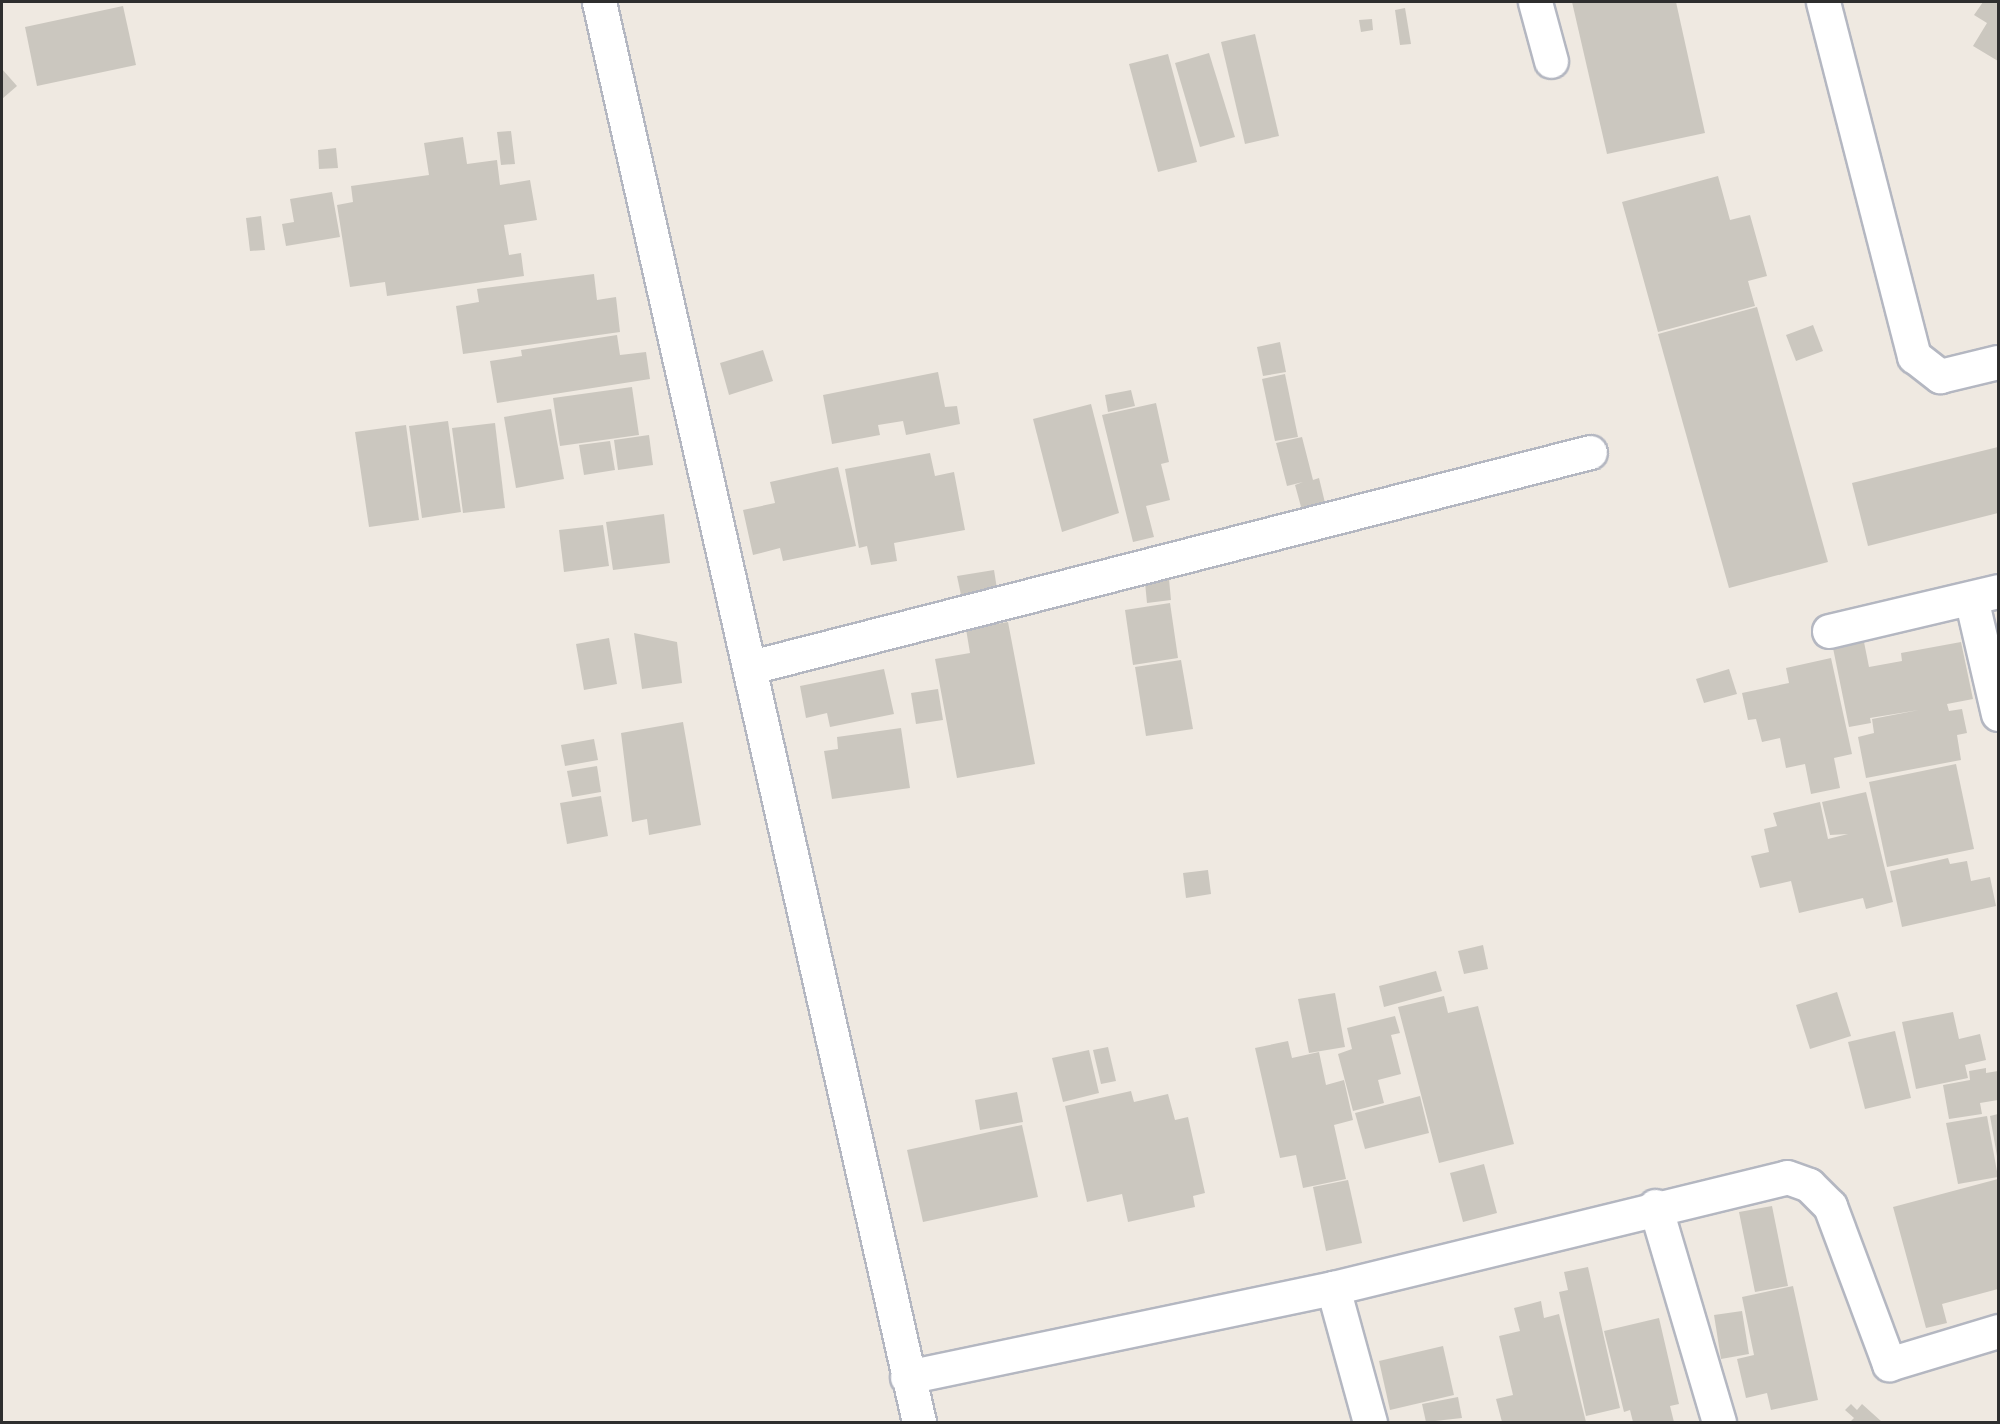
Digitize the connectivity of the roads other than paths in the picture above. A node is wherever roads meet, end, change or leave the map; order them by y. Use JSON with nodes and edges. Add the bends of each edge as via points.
{"nodes":[{"id":1,"x":599,"y":2,"type":"edge"},
{"id":2,"x":1536,"y":2,"type":"edge"},
{"id":3,"x":1823,"y":2,"type":"edge"},
{"id":4,"x":1551,"y":61,"type":"dead end"},
{"id":5,"x":1998,"y":362,"type":"edge"},
{"id":6,"x":1590,"y":452,"type":"dead end"},
{"id":7,"x":1985,"y":595,"type":"edge"},
{"id":8,"x":1829,"y":631,"type":"dead end"},
{"id":9,"x":751,"y":667,"type":"junction"},
{"id":10,"x":1998,"y":714,"type":"edge"},
{"id":11,"x":1655,"y":1206,"type":"junction"},
{"id":12,"x":1333,"y":1288,"type":"junction"},
{"id":13,"x":1998,"y":1331,"type":"edge"},
{"id":14,"x":907,"y":1377,"type":"junction"},
{"id":15,"x":919,"y":1422,"type":"edge"},
{"id":16,"x":1370,"y":1422,"type":"edge"},
{"id":17,"x":1719,"y":1422,"type":"edge"}],
"edges":[{"from":1,"to":9,"type":"street","via":[[728,588]]},
{"from":2,"to":4,"type":"street"},
{"from":3,"to":5,"type":"street","via":[[1914,356],[1940,376]]},
{"from":6,"to":9,"type":"street"},
{"from":7,"to":8,"type":"street"},
{"from":7,"to":10,"type":"street"},
{"from":9,"to":14,"type":"street"},
{"from":11,"to":12,"type":"street"},
{"from":11,"to":13,"type":"street","via":[[1787,1177],[1809,1185],[1830,1206],[1889,1364]]},
{"from":11,"to":17,"type":"street"},
{"from":12,"to":14,"type":"street"},
{"from":12,"to":16,"type":"street"},
{"from":14,"to":15,"type":"street"}]}
